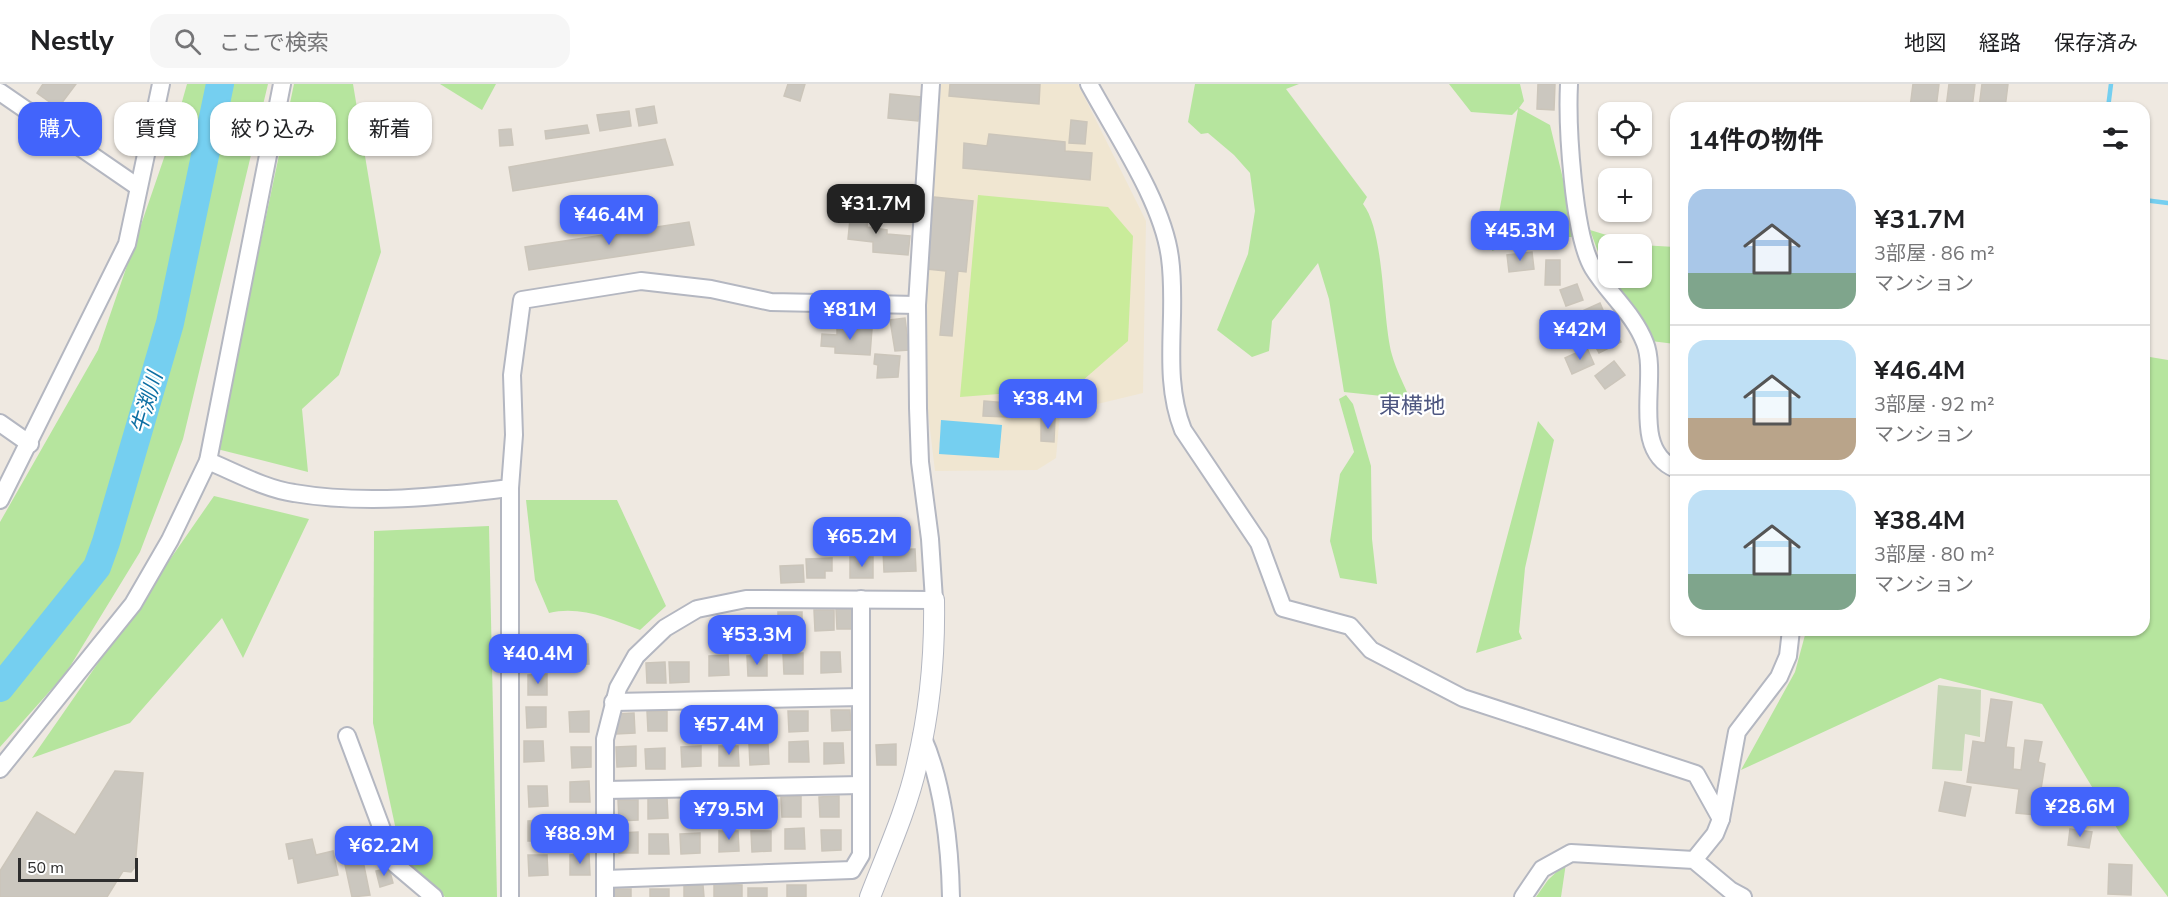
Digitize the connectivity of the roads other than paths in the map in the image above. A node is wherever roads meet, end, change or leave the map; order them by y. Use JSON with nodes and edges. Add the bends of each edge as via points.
{"nodes":[{"id":1,"x":161,"y":84,"type":"edge"},
{"id":2,"x":282,"y":84,"type":"edge"},
{"id":3,"x":931,"y":84,"type":"edge"},
{"id":4,"x":1089,"y":84,"type":"edge"},
{"id":5,"x":1569,"y":84,"type":"edge"},
{"id":6,"x":0,"y":92,"type":"edge"},
{"id":7,"x":138,"y":187,"type":"junction"},
{"id":8,"x":917,"y":305,"type":"junction"},
{"id":9,"x":0,"y":423,"type":"edge"},
{"id":10,"x":30,"y":444,"type":"junction"},
{"id":11,"x":208,"y":461,"type":"junction"},
{"id":12,"x":1670,"y":464,"type":"edge"},
{"id":13,"x":510,"y":488,"type":"junction"},
{"id":14,"x":0,"y":500,"type":"edge"},
{"id":15,"x":861,"y":599,"type":"junction"},
{"id":16,"x":934,"y":600,"type":"junction"},
{"id":17,"x":1790,"y":636,"type":"edge"},
{"id":18,"x":861,"y":697,"type":"junction"},
{"id":19,"x":613,"y":702,"type":"junction"},
{"id":20,"x":347,"y":736,"type":"dead end"},
{"id":21,"x":922,"y":736,"type":"junction"},
{"id":22,"x":0,"y":769,"type":"edge"},
{"id":23,"x":861,"y":785,"type":"junction"},
{"id":24,"x":605,"y":790,"type":"junction"},
{"id":25,"x":1721,"y":819,"type":"junction"},
{"id":26,"x":1694,"y":860,"type":"junction"},
{"id":27,"x":605,"y":879,"type":"junction"},
{"id":28,"x":434,"y":897,"type":"edge"},
{"id":29,"x":510,"y":897,"type":"edge"},
{"id":30,"x":604,"y":897,"type":"edge"},
{"id":31,"x":870,"y":897,"type":"edge"},
{"id":32,"x":951,"y":897,"type":"edge"},
{"id":33,"x":1523,"y":897,"type":"edge"},
{"id":34,"x":1743,"y":897,"type":"edge"}],
"edges":[{"from":1,"to":7,"type":"street"},
{"from":2,"to":11,"type":"street"},
{"from":3,"to":8,"type":"street"},
{"from":4,"to":25,"type":"street","via":[[1165,230],[1173,294],[1171,385],[1176,411],[1184,430],[1259,543],[1283,608],[1350,626],[1371,650],[1463,698],[1696,774]]},
{"from":5,"to":12,"type":"street","via":[[1567,109],[1582,244],[1592,267],[1633,320],[1646,345],[1649,433],[1657,454]]},
{"from":6,"to":7,"type":"street"},
{"from":7,"to":10,"type":"street","via":[[127,244]]},
{"from":8,"to":13,"type":"street","via":[[771,302],[711,289],[641,281],[522,300],[512,375],[514,435]]},
{"from":8,"to":16,"type":"street","via":[[920,462]]},
{"from":9,"to":10,"type":"street"},
{"from":10,"to":14,"type":"street"},
{"from":11,"to":13,"type":"street","via":[[292,493],[347,499],[433,498]]},
{"from":11,"to":22,"type":"street","via":[[170,540],[133,604]]},
{"from":13,"to":29,"type":"street"},
{"from":15,"to":16,"type":"street"},
{"from":15,"to":18,"type":"street"},
{"from":15,"to":19,"type":"street","via":[[746,599],[697,609],[665,628],[636,656]]},
{"from":16,"to":21,"type":"street","via":[[935,642]]},
{"from":17,"to":25,"type":"street","via":[[1788,656],[1779,677],[1737,732]]},
{"from":18,"to":19,"type":"street"},
{"from":18,"to":23,"type":"street"},
{"from":19,"to":24,"type":"street","via":[[605,739]]},
{"from":20,"to":28,"type":"street","via":[[395,864]]},
{"from":21,"to":31,"type":"street","via":[[905,807]]},
{"from":21,"to":32,"type":"street","via":[[934,762]]},
{"from":23,"to":24,"type":"street"},
{"from":23,"to":27,"type":"street","via":[[861,855],[852,870]]},
{"from":24,"to":27,"type":"street"},
{"from":25,"to":26,"type":"street","via":[[1716,834]]},
{"from":26,"to":33,"type":"street","via":[[1571,854],[1542,869]]},
{"from":26,"to":34,"type":"street"},
{"from":27,"to":30,"type":"street"}]}
